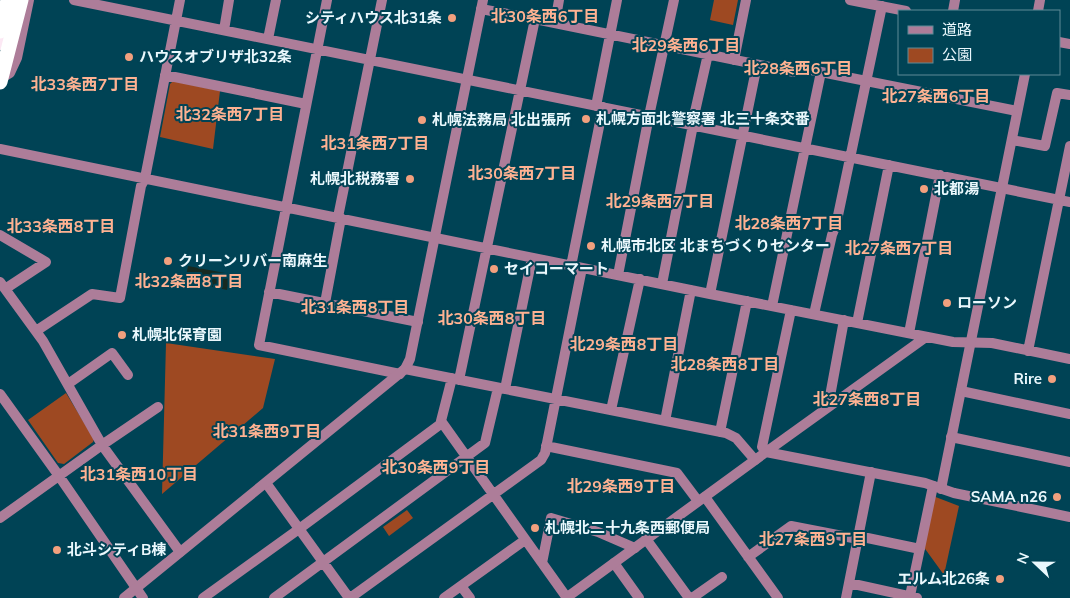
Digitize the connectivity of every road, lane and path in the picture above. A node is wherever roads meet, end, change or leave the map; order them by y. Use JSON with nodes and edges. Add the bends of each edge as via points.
{"nodes":[{"id":1,"x":8,"y":0,"type":"edge"},
{"id":2,"x":12,"y":0,"type":"edge"},
{"id":3,"x":21,"y":0,"type":"edge"},
{"id":4,"x":28,"y":0,"type":"edge"},
{"id":5,"x":74,"y":0,"type":"edge"},
{"id":6,"x":180,"y":0,"type":"edge"},
{"id":7,"x":230,"y":0,"type":"edge"},
{"id":8,"x":276,"y":0,"type":"edge"},
{"id":9,"x":327,"y":0,"type":"edge"},
{"id":10,"x":382,"y":0,"type":"edge"},
{"id":11,"x":559,"y":0,"type":"edge"},
{"id":12,"x":617,"y":0,"type":"edge"},
{"id":13,"x":674,"y":0,"type":"edge"},
{"id":14,"x":746,"y":0,"type":"edge"},
{"id":15,"x":850,"y":0,"type":"edge"},
{"id":16,"x":885,"y":4,"type":"edge"},
{"id":17,"x":119,"y":5,"type":"edge"},
{"id":18,"x":482,"y":5,"type":"edge"},
{"id":19,"x":903,"y":10,"type":"edge"},
{"id":20,"x":535,"y":19,"type":"junction"},
{"id":21,"x":176,"y":21,"type":"junction"},
{"id":22,"x":555,"y":23,"type":"junction"},
{"id":23,"x":224,"y":30,"type":"junction"},
{"id":24,"x":0,"y":31,"type":"edge"},
{"id":25,"x":610,"y":34,"type":"junction"},
{"id":26,"x":268,"y":39,"type":"junction"},
{"id":27,"x":0,"y":43,"type":"edge"},
{"id":28,"x":664,"y":46,"type":"junction"},
{"id":29,"x":317,"y":49,"type":"junction"},
{"id":30,"x":708,"y":54,"type":"junction"},
{"id":31,"x":370,"y":60,"type":"junction"},
{"id":32,"x":734,"y":60,"type":"junction"},
{"id":33,"x":757,"y":65,"type":"junction"},
{"id":34,"x":821,"y":72,"type":"junction"},
{"id":35,"x":165,"y":75,"type":"junction"},
{"id":36,"x":1025,"y":75,"type":"edge"},
{"id":37,"x":0,"y":79,"type":"edge"},
{"id":38,"x":467,"y":80,"type":"junction"},
{"id":39,"x":867,"y":81,"type":"junction"},
{"id":40,"x":0,"y":82,"type":"edge"},
{"id":41,"x":520,"y":90,"type":"junction"},
{"id":42,"x":1070,"y":95,"type":"edge"},
{"id":43,"x":306,"y":104,"type":"junction"},
{"id":44,"x":600,"y":106,"type":"junction"},
{"id":45,"x":1017,"y":111,"type":"junction"},
{"id":46,"x":649,"y":116,"type":"junction"},
{"id":47,"x":692,"y":125,"type":"junction"},
{"id":48,"x":742,"y":135,"type":"junction"},
{"id":49,"x":1012,"y":140,"type":"junction"},
{"id":50,"x":805,"y":148,"type":"junction"},
{"id":51,"x":0,"y":149,"type":"edge"},
{"id":52,"x":1070,"y":151,"type":"edge"},
{"id":53,"x":851,"y":158,"type":"junction"},
{"id":54,"x":889,"y":165,"type":"junction"},
{"id":55,"x":940,"y":175,"type":"junction"},
{"id":56,"x":145,"y":178,"type":"junction"},
{"id":57,"x":1002,"y":188,"type":"junction"},
{"id":58,"x":1059,"y":200,"type":"junction"},
{"id":59,"x":1070,"y":202,"type":"edge"},
{"id":60,"x":286,"y":207,"type":"junction"},
{"id":61,"x":340,"y":218,"type":"junction"},
{"id":62,"x":0,"y":235,"type":"edge"},
{"id":63,"x":434,"y":238,"type":"junction"},
{"id":64,"x":486,"y":248,"type":"junction"},
{"id":65,"x":532,"y":258,"type":"junction"},
{"id":66,"x":571,"y":266,"type":"junction"},
{"id":67,"x":582,"y":268,"type":"junction"},
{"id":68,"x":618,"y":275,"type":"junction"},
{"id":69,"x":640,"y":279,"type":"junction"},
{"id":70,"x":662,"y":284,"type":"junction"},
{"id":71,"x":3,"y":286,"type":"edge"},
{"id":72,"x":691,"y":290,"type":"junction"},
{"id":73,"x":269,"y":292,"type":"junction"},
{"id":74,"x":710,"y":294,"type":"junction"},
{"id":75,"x":747,"y":301,"type":"junction"},
{"id":76,"x":325,"y":303,"type":"junction"},
{"id":77,"x":772,"y":306,"type":"junction"},
{"id":78,"x":792,"y":310,"type":"junction"},
{"id":79,"x":814,"y":314,"type":"junction"},
{"id":80,"x":844,"y":320,"type":"junction"},
{"id":81,"x":418,"y":322,"type":"junction"},
{"id":82,"x":857,"y":323,"type":"junction"},
{"id":83,"x":36,"y":332,"type":"junction"},
{"id":84,"x":908,"y":333,"type":"junction"},
{"id":85,"x":926,"y":337,"type":"junction"},
{"id":86,"x":971,"y":342,"type":"junction"},
{"id":87,"x":1028,"y":351,"type":"junction"},
{"id":88,"x":1070,"y":359,"type":"edge"},
{"id":89,"x":403,"y":372,"type":"junction"},
{"id":90,"x":128,"y":375,"type":"dead end"},
{"id":91,"x":455,"y":379,"type":"junction"},
{"id":92,"x":68,"y":384,"type":"junction"},
{"id":93,"x":502,"y":388,"type":"junction"},
{"id":94,"x":961,"y":391,"type":"junction"},
{"id":95,"x":0,"y":394,"type":"edge"},
{"id":96,"x":555,"y":399,"type":"junction"},
{"id":97,"x":3,"y":406,"type":"edge"},
{"id":98,"x":158,"y":407,"type":"dead end"},
{"id":99,"x":828,"y":407,"type":"junction"},
{"id":100,"x":611,"y":410,"type":"junction"},
{"id":101,"x":1070,"y":414,"type":"edge"},
{"id":102,"x":665,"y":421,"type":"junction"},
{"id":103,"x":442,"y":423,"type":"junction"},
{"id":104,"x":720,"y":432,"type":"junction"},
{"id":105,"x":951,"y":437,"type":"junction"},
{"id":106,"x":102,"y":445,"type":"junction"},
{"id":107,"x":546,"y":446,"type":"junction"},
{"id":108,"x":766,"y":452,"type":"junction"},
{"id":109,"x":466,"y":457,"type":"junction"},
{"id":110,"x":755,"y":460,"type":"junction"},
{"id":111,"x":1070,"y":462,"type":"edge"},
{"id":112,"x":871,"y":472,"type":"junction"},
{"id":113,"x":59,"y":476,"type":"junction"},
{"id":114,"x":266,"y":483,"type":"junction"},
{"id":115,"x":937,"y":488,"type":"junction"},
{"id":116,"x":493,"y":494,"type":"junction"},
{"id":117,"x":702,"y":499,"type":"junction"},
{"id":118,"x":1070,"y":514,"type":"edge"},
{"id":119,"x":0,"y":518,"type":"edge"},
{"id":120,"x":299,"y":529,"type":"junction"},
{"id":121,"x":858,"y":538,"type":"junction"},
{"id":122,"x":646,"y":539,"type":"junction"},
{"id":123,"x":526,"y":540,"type":"junction"},
{"id":124,"x":635,"y":548,"type":"junction"},
{"id":125,"x":920,"y":549,"type":"junction"},
{"id":126,"x":180,"y":552,"type":"junction"},
{"id":127,"x":748,"y":557,"type":"junction"},
{"id":128,"x":323,"y":562,"type":"junction"},
{"id":129,"x":542,"y":563,"type":"junction"},
{"id":130,"x":614,"y":563,"type":"junction"},
{"id":131,"x":722,"y":577,"type":"dead end"},
{"id":132,"x":848,"y":583,"type":"junction"},
{"id":133,"x":462,"y":586,"type":"junction"},
{"id":134,"x":136,"y":588,"type":"junction"},
{"id":135,"x":913,"y":597,"type":"edge"},
{"id":136,"x":124,"y":598,"type":"edge"},
{"id":137,"x":144,"y":598,"type":"edge"},
{"id":138,"x":203,"y":598,"type":"edge"},
{"id":139,"x":274,"y":598,"type":"edge"},
{"id":140,"x":350,"y":598,"type":"edge"},
{"id":141,"x":444,"y":598,"type":"edge"},
{"id":142,"x":470,"y":598,"type":"edge"},
{"id":143,"x":567,"y":598,"type":"edge"},
{"id":144,"x":639,"y":598,"type":"edge"},
{"id":145,"x":691,"y":598,"type":"edge"},
{"id":146,"x":778,"y":598,"type":"edge"},
{"id":147,"x":846,"y":598,"type":"edge"}],
"edges":[{"from":1,"to":24,"type":"highway"},
{"from":2,"to":27,"type":"highway"},
{"from":3,"to":40,"type":"highway","bridge":true},
{"from":4,"to":37,"type":"street","via":[[16,58],[10,73]]},
{"from":5,"to":17,"type":"street"},
{"from":6,"to":21,"type":"street"},
{"from":7,"to":23,"type":"street"},
{"from":8,"to":26,"type":"street"},
{"from":9,"to":29,"type":"street"},
{"from":10,"to":31,"type":"street"},
{"from":11,"to":22,"type":"street"},
{"from":12,"to":25,"type":"street"},
{"from":13,"to":28,"type":"street"},
{"from":14,"to":32,"type":"street"},
{"from":15,"to":16,"type":"street"},
{"from":16,"to":19,"type":"street"},
{"from":16,"to":39,"type":"street"},
{"from":17,"to":21,"type":"street"},
{"from":18,"to":20,"type":"street"},
{"from":18,"to":38,"type":"street"},
{"from":20,"to":22,"type":"street"},
{"from":20,"to":41,"type":"street"},
{"from":21,"to":23,"type":"street"},
{"from":21,"to":35,"type":"street"},
{"from":22,"to":25,"type":"street"},
{"from":23,"to":26,"type":"street"},
{"from":25,"to":28,"type":"street"},
{"from":25,"to":44,"type":"street"},
{"from":26,"to":29,"type":"street"},
{"from":28,"to":30,"type":"street"},
{"from":28,"to":46,"type":"street"},
{"from":29,"to":31,"type":"street"},
{"from":29,"to":43,"type":"street"},
{"from":30,"to":32,"type":"street"},
{"from":30,"to":47,"type":"street"},
{"from":31,"to":38,"type":"street"},
{"from":31,"to":61,"type":"street"},
{"from":32,"to":33,"type":"street"},
{"from":33,"to":34,"type":"street","via":[[794,72],[801,68]]},
{"from":33,"to":48,"type":"street"},
{"from":34,"to":39,"type":"street"},
{"from":34,"to":50,"type":"street"},
{"from":35,"to":43,"type":"street"},
{"from":35,"to":56,"type":"street"},
{"from":36,"to":45,"type":"street"},
{"from":38,"to":41,"type":"street"},
{"from":38,"to":63,"type":"street"},
{"from":39,"to":45,"type":"street"},
{"from":39,"to":53,"type":"street"},
{"from":41,"to":44,"type":"street"},
{"from":41,"to":64,"type":"street"},
{"from":42,"to":49,"type":"street","via":[[1057,93],[1045,146]]},
{"from":43,"to":60,"type":"street"},
{"from":44,"to":46,"type":"street"},
{"from":44,"to":66,"type":"street"},
{"from":45,"to":49,"type":"street"},
{"from":46,"to":47,"type":"street"},
{"from":46,"to":68,"type":"street"},
{"from":47,"to":48,"type":"street"},
{"from":47,"to":70,"type":"street"},
{"from":48,"to":50,"type":"street"},
{"from":48,"to":74,"type":"street"},
{"from":49,"to":57,"type":"street"},
{"from":50,"to":53,"type":"street"},
{"from":50,"to":77,"type":"street"},
{"from":51,"to":56,"type":"street"},
{"from":52,"to":58,"type":"street"},
{"from":53,"to":54,"type":"street"},
{"from":53,"to":79,"type":"street"},
{"from":54,"to":55,"type":"street"},
{"from":54,"to":82,"type":"street"},
{"from":55,"to":57,"type":"street"},
{"from":55,"to":84,"type":"street"},
{"from":56,"to":60,"type":"street"},
{"from":56,"to":83,"type":"street","via":[[120,298],[92,294]]},
{"from":57,"to":58,"type":"street"},
{"from":57,"to":86,"type":"street"},
{"from":58,"to":59,"type":"street"},
{"from":58,"to":87,"type":"street"},
{"from":60,"to":61,"type":"street"},
{"from":60,"to":73,"type":"street"},
{"from":61,"to":63,"type":"street"},
{"from":61,"to":76,"type":"street"},
{"from":62,"to":71,"type":"street","via":[[46,262]]},
{"from":63,"to":64,"type":"street"},
{"from":63,"to":81,"type":"street"},
{"from":64,"to":65,"type":"street"},
{"from":64,"to":91,"type":"street"},
{"from":65,"to":66,"type":"street"},
{"from":65,"to":93,"type":"street"},
{"from":66,"to":67,"type":"street"},
{"from":67,"to":68,"type":"street"},
{"from":67,"to":96,"type":"street"},
{"from":68,"to":69,"type":"street"},
{"from":69,"to":70,"type":"street"},
{"from":69,"to":100,"type":"street"},
{"from":70,"to":72,"type":"street"},
{"from":71,"to":83,"type":"street"},
{"from":72,"to":74,"type":"street"},
{"from":72,"to":102,"type":"street"},
{"from":73,"to":76,"type":"street"},
{"from":73,"to":89,"type":"street","via":[[259,345]]},
{"from":74,"to":75,"type":"street"},
{"from":75,"to":77,"type":"street"},
{"from":75,"to":104,"type":"street"},
{"from":76,"to":81,"type":"street"},
{"from":77,"to":78,"type":"street"},
{"from":78,"to":79,"type":"street"},
{"from":78,"to":108,"type":"street","via":[[762,447]]},
{"from":79,"to":80,"type":"street"},
{"from":80,"to":82,"type":"street"},
{"from":80,"to":99,"type":"street"},
{"from":81,"to":89,"type":"street","via":[[410,359]]},
{"from":82,"to":84,"type":"street"},
{"from":83,"to":92,"type":"street"},
{"from":84,"to":85,"type":"street"},
{"from":85,"to":86,"type":"street"},
{"from":85,"to":99,"type":"street"},
{"from":86,"to":87,"type":"street"},
{"from":86,"to":94,"type":"street"},
{"from":87,"to":88,"type":"street"},
{"from":89,"to":91,"type":"street"},
{"from":89,"to":114,"type":"street"},
{"from":90,"to":92,"type":"street","via":[[112,353]]},
{"from":91,"to":93,"type":"street"},
{"from":91,"to":103,"type":"street"},
{"from":92,"to":106,"type":"street"},
{"from":93,"to":96,"type":"street"},
{"from":93,"to":109,"type":"street","via":[[485,443]]},
{"from":94,"to":101,"type":"street"},
{"from":94,"to":105,"type":"street"},
{"from":95,"to":97,"type":"street"},
{"from":96,"to":100,"type":"street"},
{"from":96,"to":107,"type":"street"},
{"from":97,"to":113,"type":"street"},
{"from":98,"to":106,"type":"street"},
{"from":99,"to":108,"type":"street"},
{"from":100,"to":102,"type":"street"},
{"from":102,"to":104,"type":"street"},
{"from":103,"to":109,"type":"street"},
{"from":103,"to":120,"type":"street"},
{"from":104,"to":110,"type":"street","via":[[736,438]]},
{"from":105,"to":111,"type":"street"},
{"from":105,"to":115,"type":"street"},
{"from":106,"to":113,"type":"street"},
{"from":106,"to":126,"type":"street"},
{"from":107,"to":116,"type":"street","via":[[541,460]]},
{"from":107,"to":117,"type":"street","via":[[677,472]]},
{"from":108,"to":110,"type":"street"},
{"from":108,"to":112,"type":"street"},
{"from":109,"to":116,"type":"street"},
{"from":109,"to":128,"type":"street"},
{"from":110,"to":117,"type":"street"},
{"from":112,"to":115,"type":"street"},
{"from":112,"to":121,"type":"street"},
{"from":113,"to":119,"type":"street"},
{"from":113,"to":134,"type":"street"},
{"from":114,"to":120,"type":"street"},
{"from":114,"to":126,"type":"street"},
{"from":115,"to":118,"type":"street"},
{"from":115,"to":125,"type":"street"},
{"from":116,"to":123,"type":"street"},
{"from":116,"to":140,"type":"street"},
{"from":117,"to":122,"type":"street"},
{"from":117,"to":127,"type":"street"},
{"from":120,"to":128,"type":"street"},
{"from":120,"to":138,"type":"street"},
{"from":121,"to":125,"type":"street"},
{"from":121,"to":127,"type":"street","via":[[791,526]]},
{"from":121,"to":132,"type":"street"},
{"from":122,"to":124,"type":"street"},
{"from":122,"to":145,"type":"street"},
{"from":123,"to":129,"type":"street"},
{"from":123,"to":133,"type":"street"},
{"from":124,"to":129,"type":"street","via":[[598,532],[551,518]]},
{"from":124,"to":130,"type":"street"},
{"from":125,"to":135,"type":"street"},
{"from":126,"to":134,"type":"street"},
{"from":127,"to":146,"type":"street"},
{"from":128,"to":139,"type":"street"},
{"from":128,"to":140,"type":"street"},
{"from":129,"to":143,"type":"street"},
{"from":130,"to":143,"type":"street"},
{"from":130,"to":144,"type":"street"},
{"from":131,"to":145,"type":"street"},
{"from":132,"to":135,"type":"street"},
{"from":132,"to":147,"type":"street"},
{"from":133,"to":141,"type":"street"},
{"from":133,"to":142,"type":"street"},
{"from":134,"to":136,"type":"street"},
{"from":134,"to":137,"type":"street"}]}
